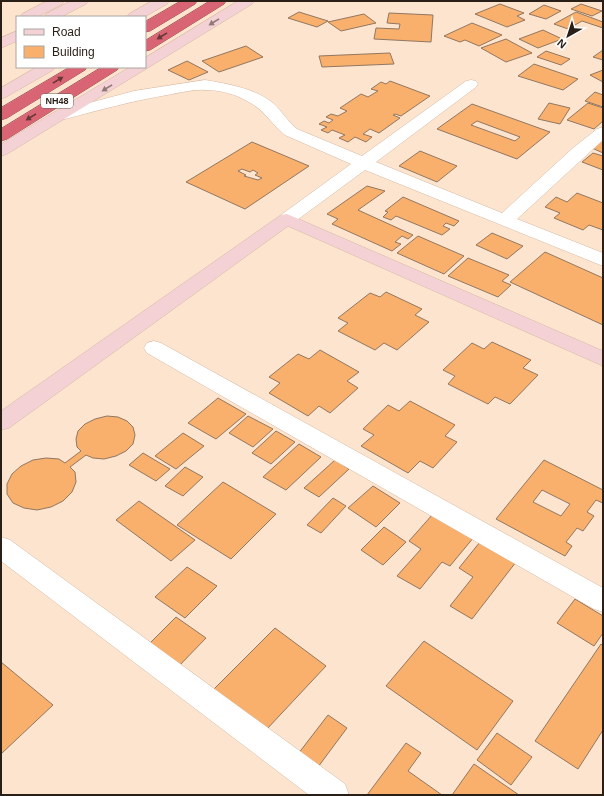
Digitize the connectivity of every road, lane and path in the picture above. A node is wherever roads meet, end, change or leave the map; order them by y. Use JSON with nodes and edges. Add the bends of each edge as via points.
{"nodes":[{"id":1,"x":57,"y":1,"type":"edge"},
{"id":2,"x":82,"y":1,"type":"edge"},
{"id":3,"x":162,"y":1,"type":"edge"},
{"id":4,"x":190,"y":1,"type":"edge"},
{"id":5,"x":219,"y":1,"type":"edge"},
{"id":6,"x":247,"y":1,"type":"edge"},
{"id":7,"x":29,"y":16,"type":"edge"},
{"id":8,"x":53,"y":16,"type":"edge"},
{"id":9,"x":136,"y":16,"type":"edge"},
{"id":10,"x":16,"y":22,"type":"edge"},
{"id":11,"x":146,"y":27,"type":"edge"},
{"id":12,"x":1,"y":30,"type":"edge"},
{"id":13,"x":16,"y":36,"type":"edge"},
{"id":14,"x":1,"y":44,"type":"edge"},
{"id":15,"x":146,"y":46,"type":"edge"},
{"id":16,"x":146,"y":63,"type":"edge"},
{"id":17,"x":46,"y":68,"type":"edge"},
{"id":18,"x":78,"y":68,"type":"edge"},
{"id":19,"x":110,"y":68,"type":"edge"},
{"id":20,"x":138,"y":68,"type":"edge"},
{"id":21,"x":471,"y":84,"type":"dead end"},
{"id":22,"x":1,"y":94,"type":"edge"},
{"id":23,"x":65,"y":114,"type":"junction"},
{"id":24,"x":1,"y":115,"type":"edge"},
{"id":25,"x":603,"y":132,"type":"edge"},
{"id":26,"x":1,"y":136,"type":"edge"},
{"id":27,"x":1,"y":151,"type":"edge"},
{"id":28,"x":364,"y":163,"type":"junction"},
{"id":29,"x":287,"y":219,"type":"junction"},
{"id":30,"x":505,"y":220,"type":"junction"},
{"id":31,"x":603,"y":260,"type":"edge"},
{"id":32,"x":154,"y":348,"type":"dead end"},
{"id":33,"x":603,"y":359,"type":"edge"},
{"id":34,"x":1,"y":422,"type":"edge"},
{"id":35,"x":1,"y":547,"type":"edge"},
{"id":36,"x":603,"y":601,"type":"edge"},
{"id":37,"x":334,"y":795,"type":"edge"}],
"edges":[{"from":1,"to":7,"type":"street"},
{"from":2,"to":8,"type":"street"},
{"from":3,"to":9,"type":"street"},
{"from":4,"to":11,"type":"highway"},
{"from":5,"to":15,"type":"highway","one_way":true},
{"from":6,"to":16,"type":"street","one_way":true},
{"from":10,"to":12,"type":"street"},
{"from":13,"to":14,"type":"street"},
{"from":17,"to":22,"type":"street"},
{"from":24,"to":18,"type":"highway","number":"NH48","one_way":true},
{"from":19,"to":26,"type":"highway","number":"NH48","one_way":true},
{"from":20,"to":23,"type":"street","one_way":true},
{"from":21,"to":28,"type":"street"},
{"from":23,"to":27,"type":"street"},
{"from":23,"to":28,"type":"street","via":[[134,96],[185,87],[205,85],[228,88],[252,97],[268,107],[291,132]]},
{"from":25,"to":30,"type":"street"},
{"from":28,"to":29,"type":"street"},
{"from":28,"to":30,"type":"street"},
{"from":29,"to":33,"type":"street"},
{"from":29,"to":34,"type":"street"},
{"from":30,"to":31,"type":"street"},
{"from":32,"to":36,"type":"street"},
{"from":35,"to":37,"type":"street"}]}
